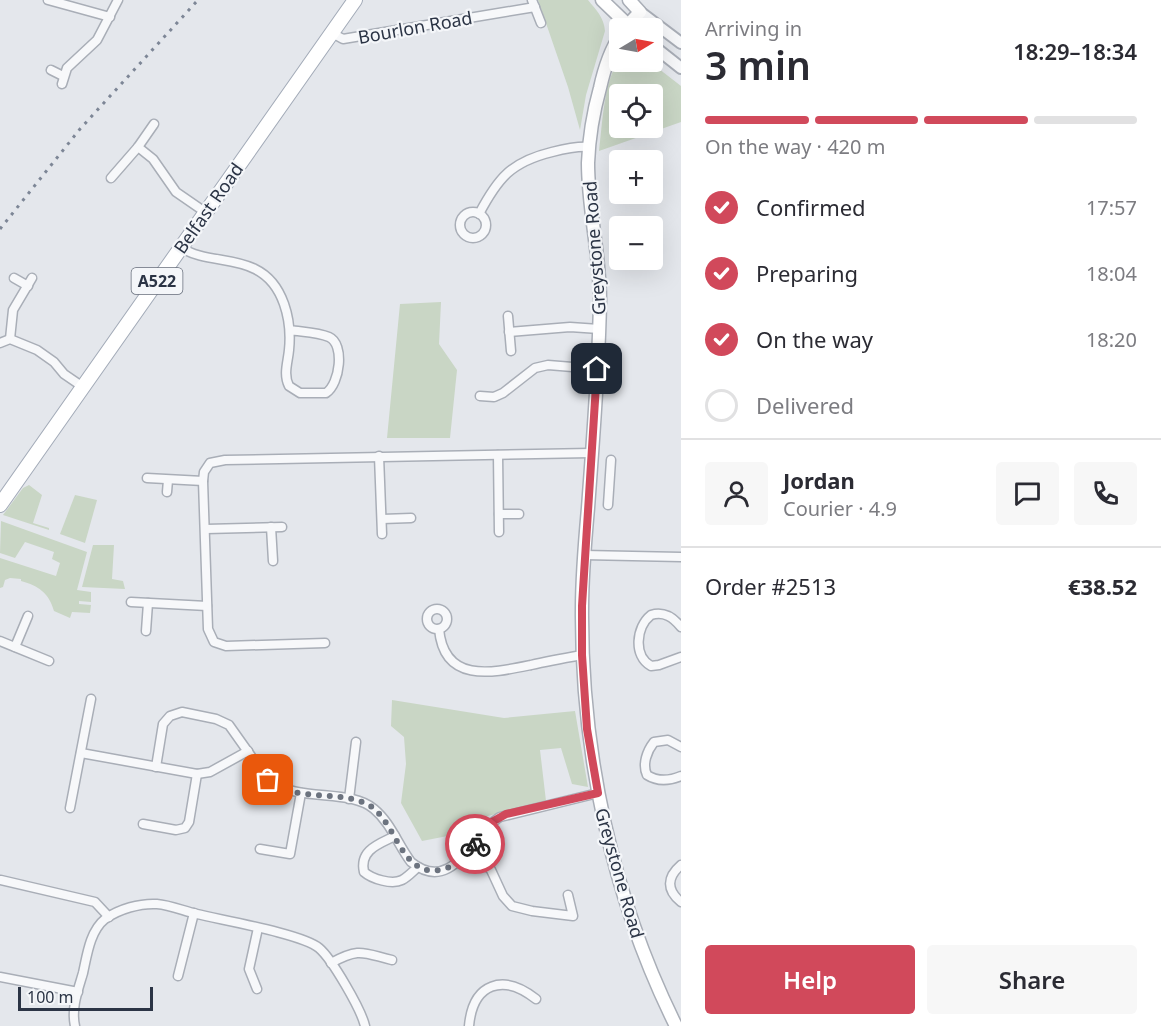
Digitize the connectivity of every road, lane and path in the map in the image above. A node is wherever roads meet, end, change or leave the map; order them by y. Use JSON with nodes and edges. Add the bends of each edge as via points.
{"nodes":[{"id":1,"x":48,"y":0,"type":"edge"},
{"id":2,"x":118,"y":0,"type":"edge"},
{"id":3,"x":355,"y":0,"type":"edge"},
{"id":4,"x":602,"y":0,"type":"edge"},
{"id":5,"x":629,"y":0,"type":"edge"},
{"id":6,"x":533,"y":3,"type":"edge"},
{"id":7,"x":640,"y":12,"type":"junction"},
{"id":8,"x":110,"y":17,"type":"junction"},
{"id":9,"x":620,"y":18,"type":"edge"},
{"id":10,"x":636,"y":18,"type":"edge"},
{"id":11,"x":541,"y":23,"type":"dead end"},
{"id":12,"x":332,"y":33,"type":"junction"},
{"id":13,"x":681,"y":43,"type":"edge"},
{"id":14,"x":663,"y":54,"type":"edge"},
{"id":15,"x":609,"y":56,"type":"edge"},
{"id":16,"x":681,"y":68,"type":"edge"},
{"id":17,"x":51,"y":70,"type":"dead end"},
{"id":18,"x":154,"y":124,"type":"dead end"},
{"id":19,"x":138,"y":147,"type":"junction"},
{"id":20,"x":589,"y":147,"type":"junction"},
{"id":21,"x":111,"y":178,"type":"dead end"},
{"id":22,"x":205,"y":212,"type":"junction"},
{"id":23,"x":479,"y":214,"type":"dead end"},
{"id":24,"x":180,"y":247,"type":"junction"},
{"id":25,"x":14,"y":278,"type":"dead end"},
{"id":26,"x":508,"y":316,"type":"dead end"},
{"id":27,"x":599,"y":328,"type":"junction"},
{"id":28,"x":290,"y":330,"type":"junction"},
{"id":29,"x":509,"y":332,"type":"junction"},
{"id":30,"x":10,"y":339,"type":"junction"},
{"id":31,"x":0,"y":343,"type":"edge"},
{"id":32,"x":511,"y":351,"type":"dead end"},
{"id":33,"x":597,"y":369,"type":"junction"},
{"id":34,"x":83,"y":387,"type":"junction"},
{"id":35,"x":480,"y":396,"type":"dead end"},
{"id":36,"x":591,"y":453,"type":"junction"},
{"id":37,"x":498,"y":454,"type":"junction"},
{"id":38,"x":379,"y":456,"type":"junction"},
{"id":39,"x":610,"y":460,"type":"dead end"},
{"id":40,"x":147,"y":478,"type":"dead end"},
{"id":41,"x":168,"y":480,"type":"junction"},
{"id":42,"x":203,"y":482,"type":"junction"},
{"id":43,"x":590,"y":483,"type":"junction"},
{"id":44,"x":609,"y":483,"type":"junction"},
{"id":45,"x":167,"y":492,"type":"dead end"},
{"id":46,"x":0,"y":505,"type":"edge"},
{"id":47,"x":608,"y":505,"type":"dead end"},
{"id":48,"x":499,"y":514,"type":"junction"},
{"id":49,"x":519,"y":514,"type":"dead end"},
{"id":50,"x":411,"y":518,"type":"dead end"},
{"id":51,"x":382,"y":519,"type":"junction"},
{"id":52,"x":271,"y":527,"type":"junction"},
{"id":53,"x":282,"y":527,"type":"dead end"},
{"id":54,"x":206,"y":529,"type":"junction"},
{"id":55,"x":499,"y":532,"type":"dead end"},
{"id":56,"x":382,"y":534,"type":"dead end"},
{"id":57,"x":584,"y":555,"type":"junction"},
{"id":58,"x":681,"y":557,"type":"edge"},
{"id":59,"x":273,"y":561,"type":"dead end"},
{"id":60,"x":131,"y":602,"type":"dead end"},
{"id":61,"x":148,"y":603,"type":"junction"},
{"id":62,"x":207,"y":606,"type":"junction"},
{"id":63,"x":28,"y":616,"type":"dead end"},
{"id":64,"x":681,"y":627,"type":"edge"},
{"id":65,"x":439,"y":629,"type":"dead end"},
{"id":66,"x":146,"y":631,"type":"dead end"},
{"id":67,"x":0,"y":641,"type":"edge"},
{"id":68,"x":325,"y":643,"type":"dead end"},
{"id":69,"x":15,"y":647,"type":"junction"},
{"id":70,"x":582,"y":655,"type":"junction"},
{"id":71,"x":681,"y":657,"type":"edge"},
{"id":72,"x":49,"y":661,"type":"dead end"},
{"id":73,"x":91,"y":699,"type":"dead end"},
{"id":74,"x":356,"y":742,"type":"dead end"},
{"id":75,"x":681,"y":747,"type":"edge"},
{"id":76,"x":248,"y":752,"type":"junction"},
{"id":77,"x":81,"y":753,"type":"junction"},
{"id":78,"x":156,"y":766,"type":"junction"},
{"id":79,"x":196,"y":774,"type":"junction"},
{"id":80,"x":681,"y":776,"type":"edge"},
{"id":81,"x":301,"y":793,"type":"junction"},
{"id":82,"x":598,"y":793,"type":"junction"},
{"id":83,"x":349,"y":800,"type":"junction"},
{"id":84,"x":70,"y":808,"type":"dead end"},
{"id":85,"x":144,"y":824,"type":"dead end"},
{"id":86,"x":395,"y":836,"type":"junction"},
{"id":87,"x":260,"y":849,"type":"dead end"},
{"id":88,"x":470,"y":850,"type":"junction"},
{"id":89,"x":681,"y":865,"type":"edge"},
{"id":90,"x":418,"y":867,"type":"junction"},
{"id":91,"x":1,"y":880,"type":"edge"},
{"id":92,"x":568,"y":895,"type":"dead end"},
{"id":93,"x":681,"y":902,"type":"edge"},
{"id":94,"x":194,"y":913,"type":"junction"},
{"id":95,"x":109,"y":916,"type":"junction"},
{"id":96,"x":258,"y":928,"type":"junction"},
{"id":97,"x":331,"y":963,"type":"junction"},
{"id":98,"x":381,"y":968,"type":"dead end"},
{"id":99,"x":178,"y":976,"type":"dead end"},
{"id":100,"x":0,"y":977,"type":"edge"},
{"id":101,"x":257,"y":989,"type":"dead end"},
{"id":102,"x":78,"y":992,"type":"junction"},
{"id":103,"x":536,"y":999,"type":"dead end"},
{"id":104,"x":75,"y":1026,"type":"edge"},
{"id":105,"x":365,"y":1026,"type":"edge"},
{"id":106,"x":469,"y":1026,"type":"edge"},
{"id":107,"x":676,"y":1026,"type":"edge"}],
"edges":[{"from":1,"to":8,"type":"street"},
{"from":2,"to":8,"type":"street"},
{"from":3,"to":12,"type":"main road","name":"Belfast Road","number":"A522"},
{"from":4,"to":9,"type":"main road"},
{"from":5,"to":7,"type":"main road"},
{"from":6,"to":11,"type":"street","name":"Bourlon Road"},
{"from":6,"to":12,"type":"street","name":"Bourlon Road","via":[[343,39]]},
{"from":7,"to":10,"type":"main road"},
{"from":7,"to":13,"type":"street"},
{"from":8,"to":17,"type":"street","via":[[97,40],[69,65],[63,80]]},
{"from":12,"to":22,"type":"main road","name":"Belfast Road","number":"A522"},
{"from":14,"to":16,"type":"street"},
{"from":15,"to":20,"type":"main road","name":"Greystone Road"},
{"from":18,"to":19,"type":"street"},
{"from":19,"to":21,"type":"street"},
{"from":19,"to":22,"type":"street","via":[[161,168],[176,192]]},
{"from":20,"to":23,"type":"street","via":[[533,156],[516,165],[498,181]]},
{"from":20,"to":27,"type":"main road","name":"Greystone Road"},
{"from":22,"to":24,"type":"main road","name":"Belfast Road","number":"A522"},
{"from":24,"to":28,"type":"street","via":[[195,255],[258,270],[283,301]]},
{"from":24,"to":34,"type":"main road","name":"Belfast Road","number":"A522"},
{"from":25,"to":30,"type":"street","via":[[30,283],[13,310]]},
{"from":26,"to":29,"type":"street"},
{"from":27,"to":29,"type":"street"},
{"from":27,"to":33,"type":"main road","name":"Greystone Road"},
{"from":28,"to":28,"type":"street","via":[[328,337],[334,342],[338,374],[326,393],[300,393],[289,386],[285,375]]},
{"from":29,"to":32,"type":"street"},
{"from":30,"to":31,"type":"street"},
{"from":30,"to":34,"type":"street","via":[[37,350]]},
{"from":33,"to":35,"type":"street","via":[[548,365],[535,368],[503,393]]},
{"from":33,"to":36,"type":"main road","name":"Greystone Road"},
{"from":34,"to":46,"type":"main road","name":"Belfast Road","number":"A522"},
{"from":36,"to":37,"type":"street"},
{"from":36,"to":43,"type":"main road","name":"Greystone Road"},
{"from":37,"to":38,"type":"street"},
{"from":37,"to":48,"type":"street"},
{"from":38,"to":42,"type":"street","via":[[215,461],[205,468]]},
{"from":38,"to":51,"type":"street"},
{"from":39,"to":44,"type":"street"},
{"from":40,"to":41,"type":"street"},
{"from":41,"to":42,"type":"street"},
{"from":41,"to":45,"type":"street"},
{"from":42,"to":54,"type":"street"},
{"from":43,"to":44,"type":"street"},
{"from":43,"to":57,"type":"main road","name":"Greystone Road"},
{"from":44,"to":47,"type":"street"},
{"from":48,"to":49,"type":"street"},
{"from":48,"to":55,"type":"street"},
{"from":50,"to":51,"type":"street"},
{"from":51,"to":56,"type":"street"},
{"from":52,"to":53,"type":"street"},
{"from":52,"to":54,"type":"street"},
{"from":52,"to":59,"type":"street"},
{"from":54,"to":62,"type":"street"},
{"from":57,"to":58,"type":"street"},
{"from":57,"to":70,"type":"main road","name":"Greystone Road"},
{"from":60,"to":61,"type":"street"},
{"from":61,"to":62,"type":"street"},
{"from":61,"to":66,"type":"street"},
{"from":62,"to":68,"type":"street","via":[[208,632],[220,644]]},
{"from":63,"to":69,"type":"street"},
{"from":64,"to":71,"type":"street","via":[[670,616],[651,615],[642,625],[639,644],[641,657],[651,666]]},
{"from":65,"to":70,"type":"street","via":[[442,648],[451,661],[481,672]]},
{"from":67,"to":69,"type":"street"},
{"from":69,"to":72,"type":"street"},
{"from":70,"to":82,"type":"main road","name":"Greystone Road","via":[[587,729]]},
{"from":73,"to":77,"type":"street"},
{"from":74,"to":83,"type":"street"},
{"from":75,"to":80,"type":"street","via":[[668,740],[656,741],[645,767],[647,775],[656,780]]},
{"from":76,"to":78,"type":"street","via":[[224,722],[178,712],[163,724]]},
{"from":76,"to":79,"type":"street","via":[[210,772]]},
{"from":76,"to":81,"type":"street","via":[[268,780],[282,789]]},
{"from":77,"to":78,"type":"street"},
{"from":77,"to":84,"type":"street"},
{"from":78,"to":79,"type":"street"},
{"from":79,"to":85,"type":"street","via":[[185,828]]},
{"from":81,"to":83,"type":"street"},
{"from":81,"to":87,"type":"street","via":[[290,854]]},
{"from":82,"to":88,"type":"street","via":[[500,816]]},
{"from":82,"to":107,"type":"main road","name":"Greystone Road","via":[[634,926]]},
{"from":83,"to":86,"type":"street","via":[[374,809]]},
{"from":86,"to":90,"type":"street"},
{"from":86,"to":90,"type":"street","via":[[368,851],[363,859],[364,872],[397,882]]},
{"from":88,"to":90,"type":"street","via":[[447,868],[432,871]]},
{"from":88,"to":92,"type":"street","via":[[491,870],[503,896],[513,906],[573,916]]},
{"from":89,"to":93,"type":"street","via":[[669,883]]},
{"from":91,"to":95,"type":"street","via":[[95,902]]},
{"from":94,"to":95,"type":"street","via":[[146,905]]},
{"from":94,"to":96,"type":"street"},
{"from":94,"to":99,"type":"street"},
{"from":95,"to":102,"type":"street","via":[[93,936]]},
{"from":96,"to":97,"type":"street","via":[[313,944]]},
{"from":96,"to":101,"type":"street","via":[[249,962]]},
{"from":97,"to":98,"type":"street","via":[[356,952],[388,959]]},
{"from":97,"to":105,"type":"street"},
{"from":100,"to":102,"type":"street"},
{"from":102,"to":104,"type":"street"},
{"from":103,"to":106,"type":"street","via":[[516,987],[494,986],[475,1000]]}]}
